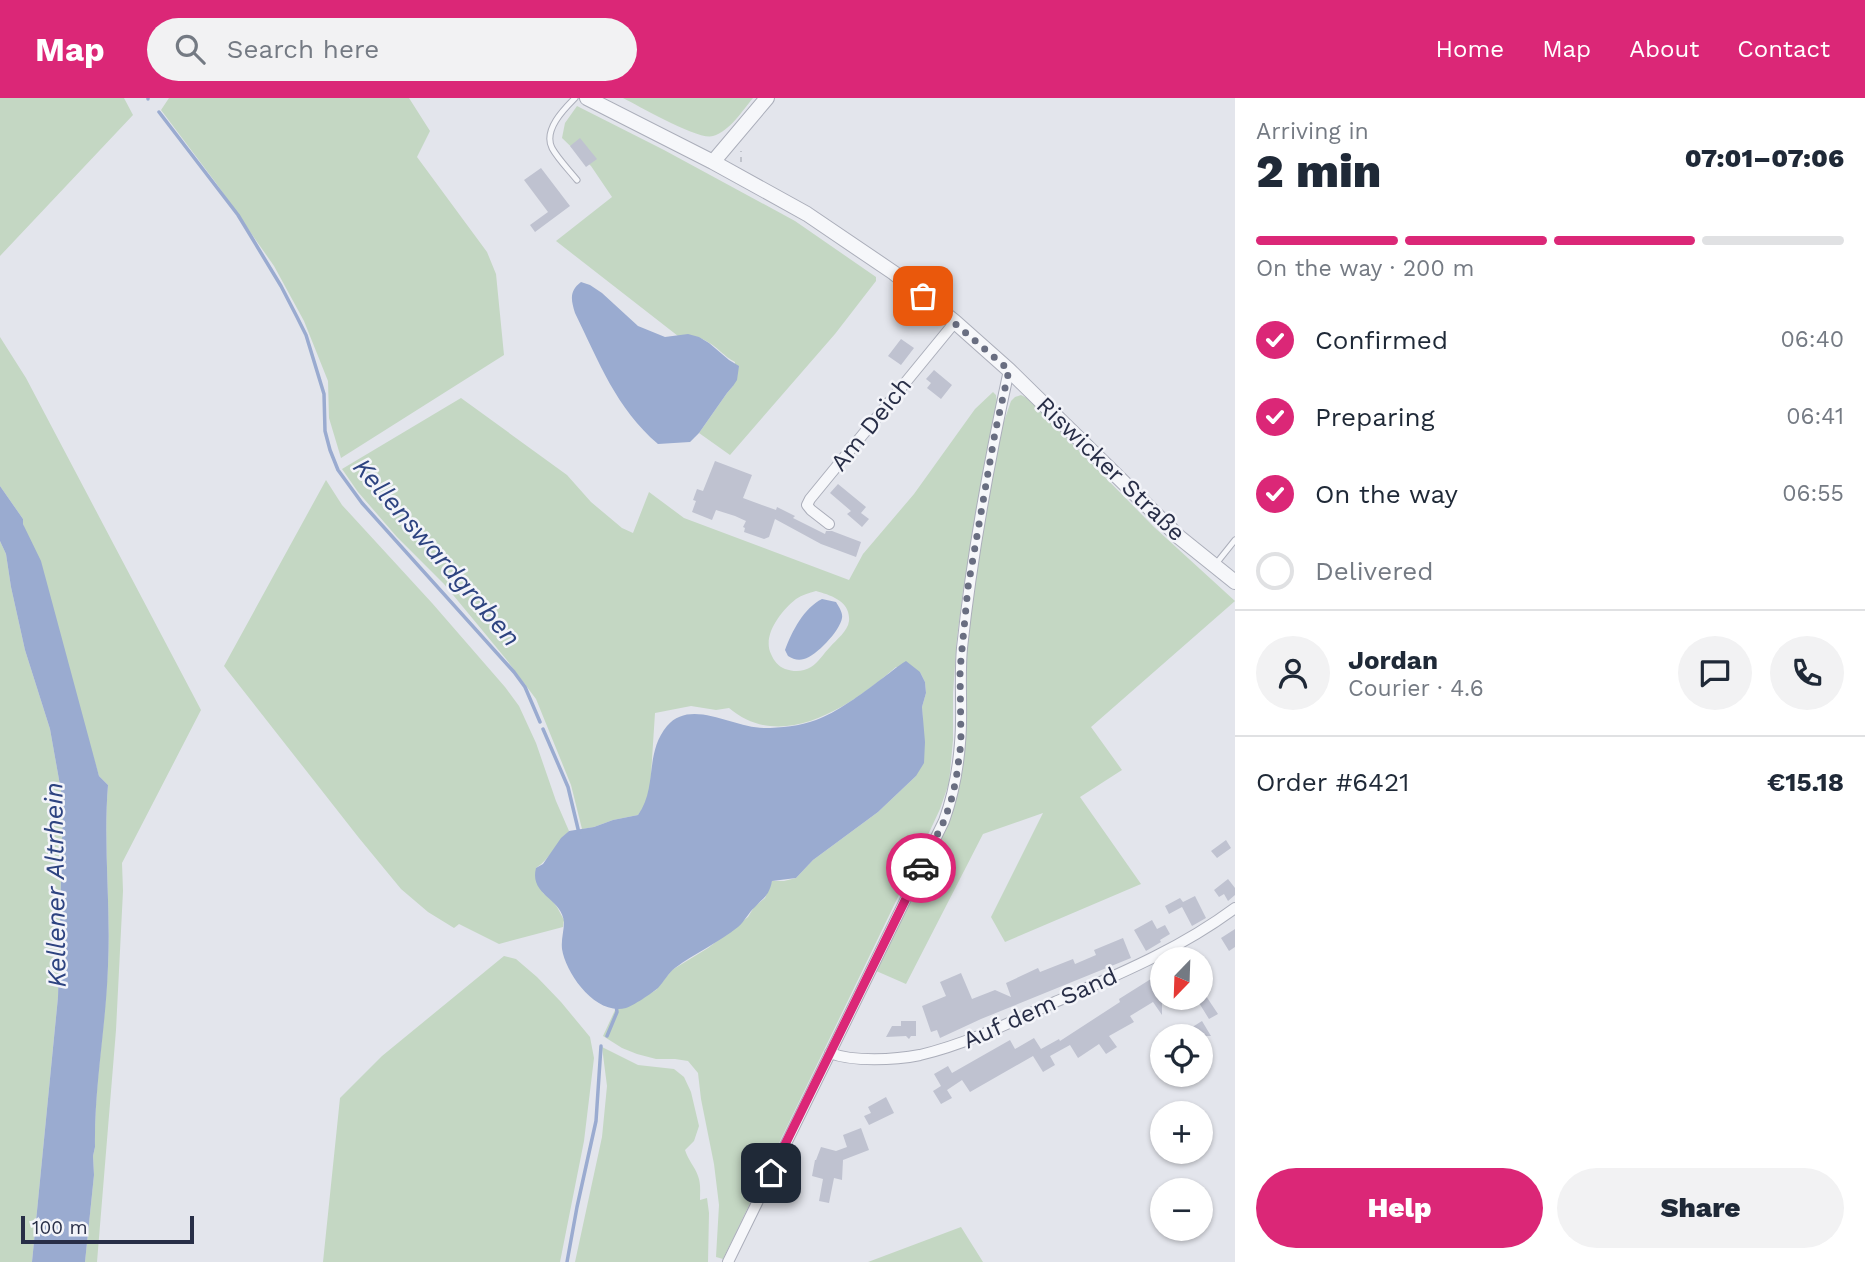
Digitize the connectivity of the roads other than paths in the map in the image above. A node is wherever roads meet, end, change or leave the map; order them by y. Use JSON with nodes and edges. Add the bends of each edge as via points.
{"nodes":[{"id":1,"x":575,"y":98,"type":"edge"},
{"id":2,"x":587,"y":98,"type":"edge"},
{"id":3,"x":767,"y":98,"type":"edge"},
{"id":4,"x":713,"y":162,"type":"junction"},
{"id":5,"x":577,"y":180,"type":"dead end"},
{"id":6,"x":955,"y":322,"type":"junction"},
{"id":7,"x":1009,"y":370,"type":"junction"},
{"id":8,"x":829,"y":524,"type":"dead end"},
{"id":9,"x":1235,"y":540,"type":"edge"},
{"id":10,"x":1215,"y":565,"type":"junction"},
{"id":11,"x":1235,"y":582,"type":"edge"},
{"id":12,"x":1235,"y":908,"type":"edge"},
{"id":13,"x":830,"y":1053,"type":"junction"},
{"id":14,"x":728,"y":1262,"type":"edge"}],
"edges":[{"from":1,"to":5,"type":"lane","via":[[557,119],[550,139],[551,147]]},
{"from":2,"to":4,"type":"street","name":"Riswicker Straße"},
{"from":3,"to":4,"type":"street"},
{"from":4,"to":6,"type":"street","name":"Riswicker Straße","via":[[807,214],[894,273]]},
{"from":6,"to":7,"type":"street","name":"Riswicker Straße"},
{"from":6,"to":8,"type":"street","name":"Am Deich","via":[[810,499],[807,505]]},
{"from":7,"to":10,"type":"street","name":"Riswicker Straße","via":[[1179,537]]},
{"from":7,"to":13,"type":"street","via":[[968,587],[960,670],[961,743],[951,801]]},
{"from":9,"to":10,"type":"lane"},
{"from":10,"to":11,"type":"street","name":"Riswicker Straße"},
{"from":12,"to":13,"type":"street","name":"Auf dem Sand","via":[[1183,943],[959,1045],[885,1058],[841,1058]]},
{"from":13,"to":14,"type":"street"}]}
